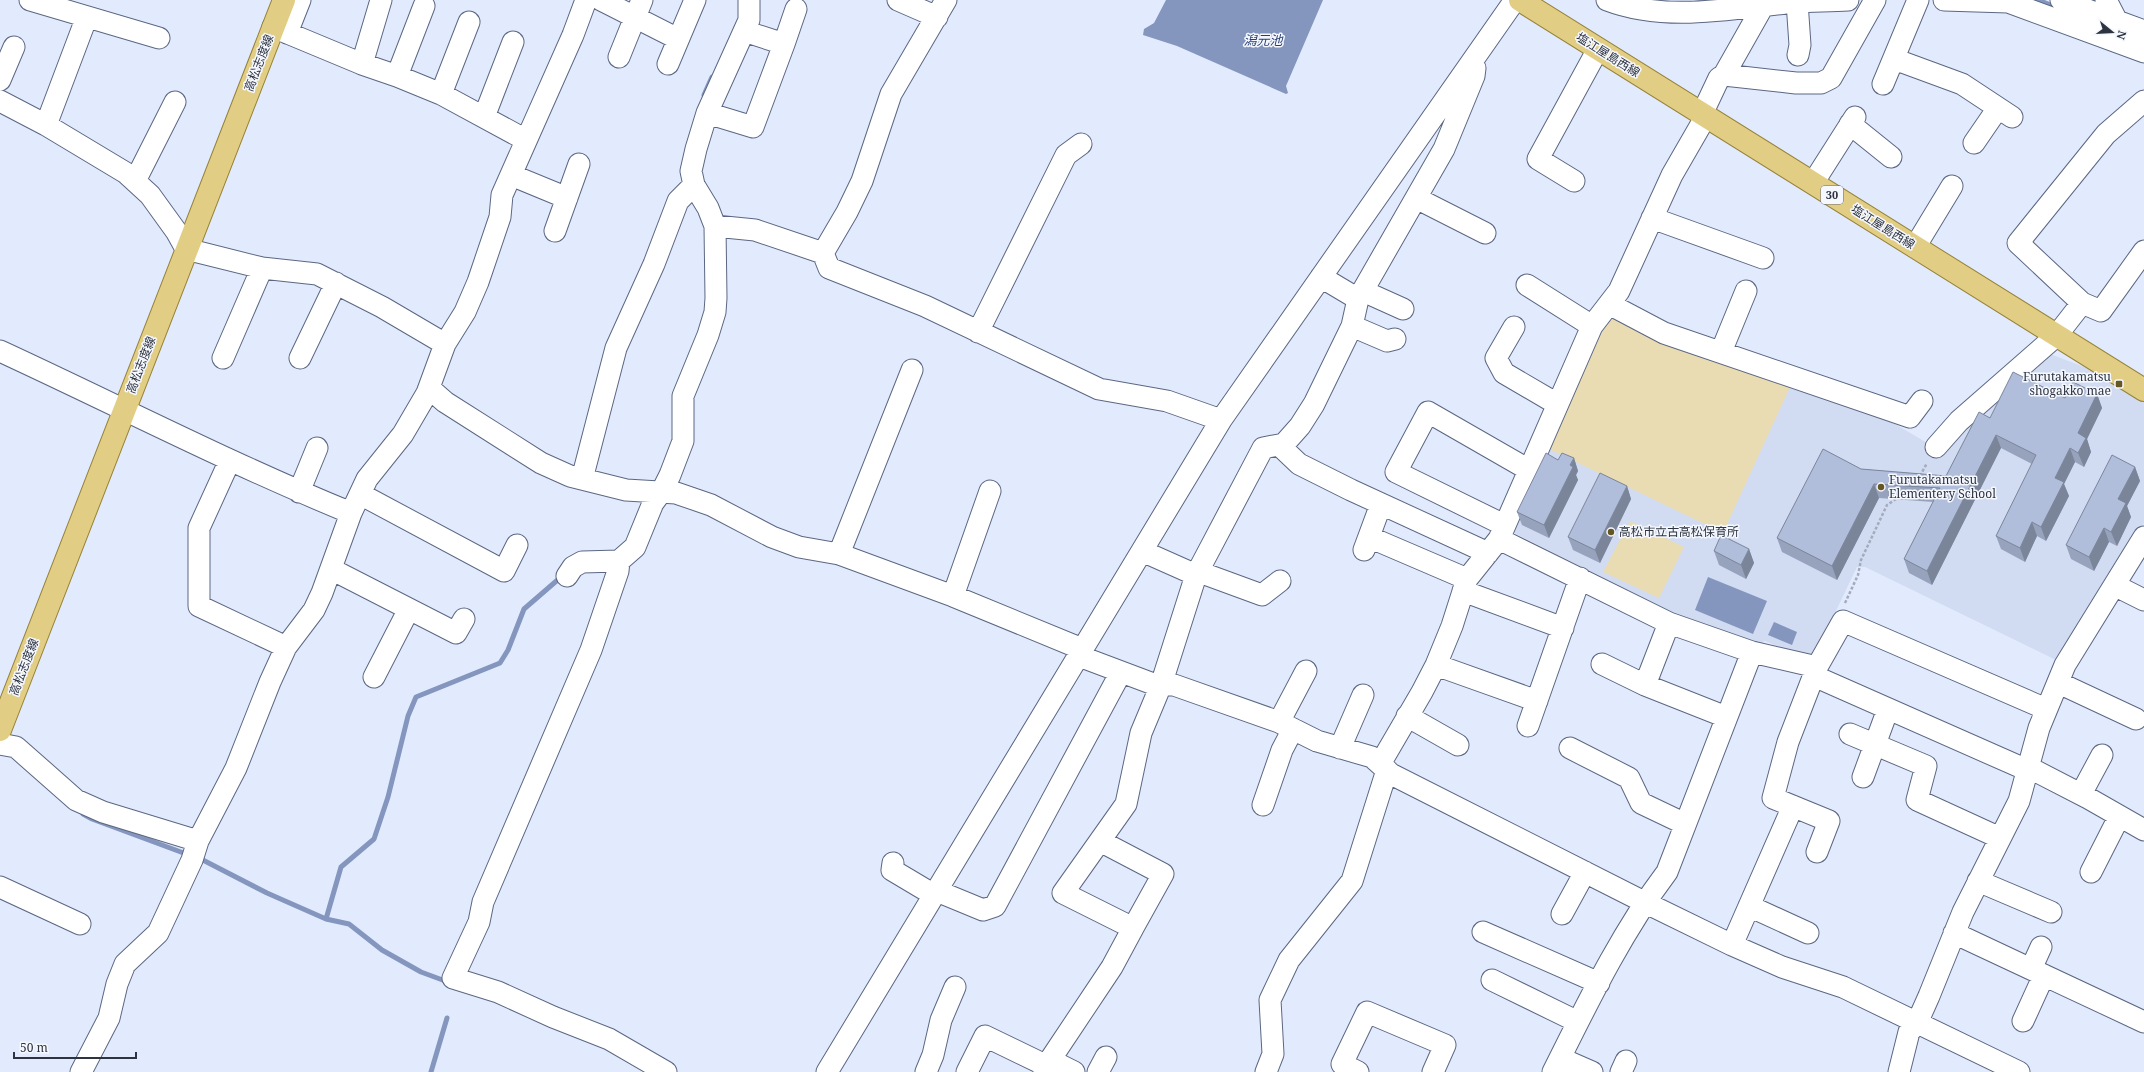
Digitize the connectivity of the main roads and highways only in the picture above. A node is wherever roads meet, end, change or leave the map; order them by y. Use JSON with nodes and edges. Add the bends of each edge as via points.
{"nodes":[{"id":1,"x":284,"y":0,"type":"edge"},
{"id":2,"x":1520,"y":0,"type":"edge"},
{"id":3,"x":2143,"y":387,"type":"edge"},
{"id":4,"x":0,"y":730,"type":"edge"}],
"edges":[{"from":1,"to":4,"type":"main road","name":"高松志度線","via":[[280,30],[186,249]]},
{"from":2,"to":3,"type":"main road","name":"塩江屋島西線","number":"30"}]}
